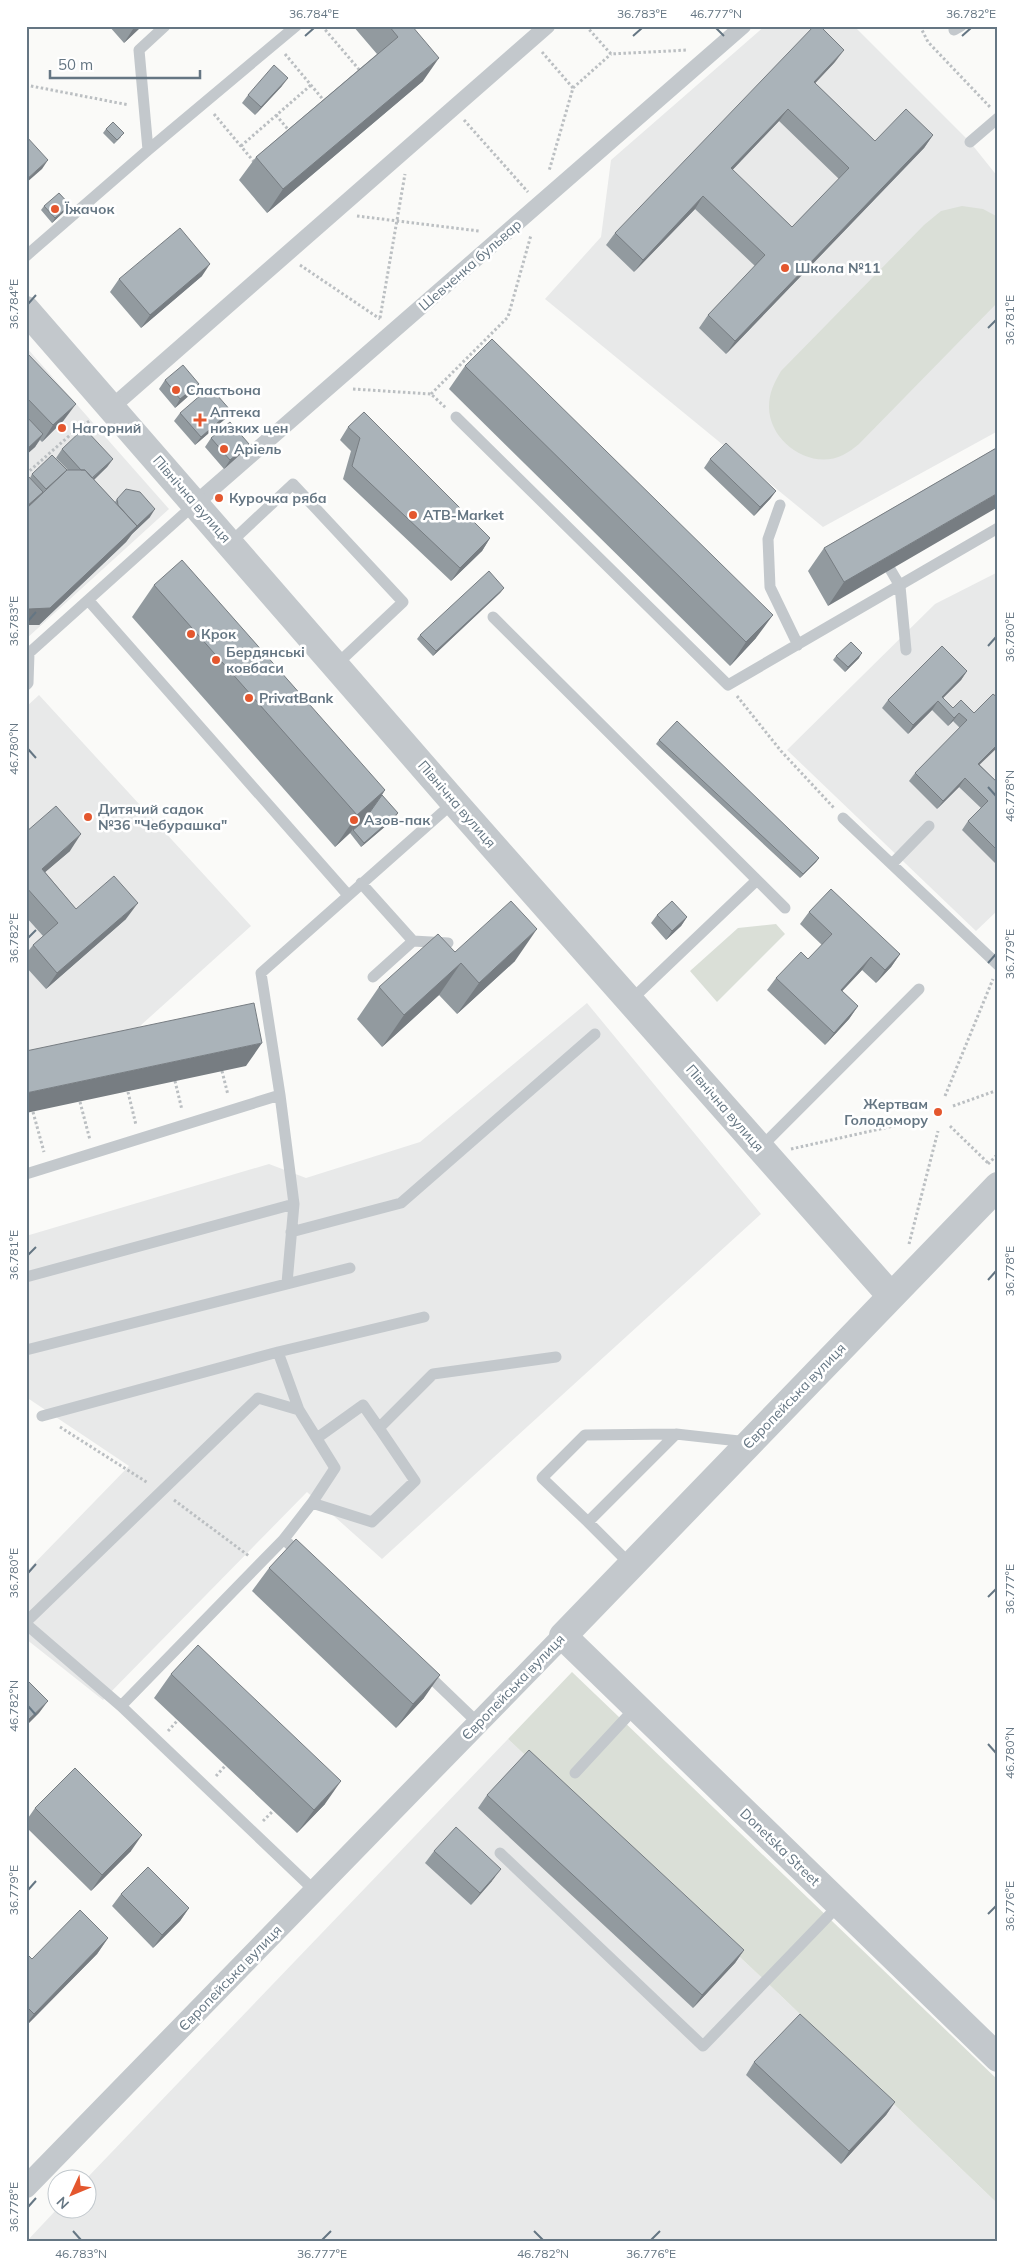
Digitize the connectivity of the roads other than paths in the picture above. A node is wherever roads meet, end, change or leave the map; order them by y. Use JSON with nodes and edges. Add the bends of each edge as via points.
{"nodes":[{"id":1,"x":165,"y":26,"type":"edge"},
{"id":2,"x":296,"y":26,"type":"edge"},
{"id":3,"x":547,"y":26,"type":"edge"},
{"id":4,"x":744,"y":26,"type":"edge"},
{"id":5,"x":995,"y":113,"type":"edge"},
{"id":6,"x":970,"y":142,"type":"dead end"},
{"id":7,"x":148,"y":150,"type":"junction"},
{"id":8,"x":26,"y":256,"type":"edge"},
{"id":9,"x":26,"y":310,"type":"edge"},
{"id":10,"x":112,"y":407,"type":"junction"},
{"id":11,"x":456,"y":417,"type":"road end"},
{"id":12,"x":196,"y":503,"type":"junction"},
{"id":13,"x":780,"y":505,"type":"dead end"},
{"id":14,"x":998,"y":528,"type":"edge"},
{"id":15,"x":230,"y":542,"type":"junction"},
{"id":16,"x":890,"y":569,"type":"edge"},
{"id":17,"x":900,"y":586,"type":"junction"},
{"id":18,"x":88,"y":601,"type":"junction"},
{"id":19,"x":493,"y":617,"type":"dead end"},
{"id":20,"x":798,"y":645,"type":"junction"},
{"id":21,"x":906,"y":650,"type":"dead end"},
{"id":22,"x":28,"y":651,"type":"edge"},
{"id":23,"x":336,"y":665,"type":"junction"},
{"id":24,"x":26,"y":684,"type":"edge"},
{"id":25,"x":454,"y":802,"type":"junction"},
{"id":26,"x":844,"y":818,"type":"road end"},
{"id":27,"x":929,"y":826,"type":"dead end"},
{"id":28,"x":892,"y":864,"type":"junction"},
{"id":29,"x":757,"y":880,"type":"junction"},
{"id":30,"x":362,"y":883,"type":"junction"},
{"id":31,"x":348,"y":895,"type":"junction"},
{"id":32,"x":785,"y":908,"type":"dead end"},
{"id":33,"x":413,"y":941,"type":"junction"},
{"id":34,"x":448,"y":943,"type":"edge"},
{"id":35,"x":996,"y":971,"type":"edge"},
{"id":36,"x":373,"y":977,"type":"dead end"},
{"id":37,"x":919,"y":989,"type":"dead end"},
{"id":38,"x":630,"y":1001,"type":"junction"},
{"id":39,"x":594,"y":1034,"type":"dead end"},
{"id":40,"x":280,"y":1095,"type":"junction"},
{"id":41,"x":772,"y":1149,"type":"junction"},
{"id":42,"x":26,"y":1174,"type":"edge"},
{"id":43,"x":993,"y":1174,"type":"edge"},
{"id":44,"x":294,"y":1204,"type":"junction"},
{"id":45,"x":292,"y":1232,"type":"junction"},
{"id":46,"x":350,"y":1268,"type":"dead end"},
{"id":47,"x":26,"y":1277,"type":"edge"},
{"id":48,"x":287,"y":1283,"type":"junction"},
{"id":49,"x":891,"y":1296,"type":"junction"},
{"id":50,"x":424,"y":1317,"type":"dead end"},
{"id":51,"x":26,"y":1350,"type":"edge"},
{"id":52,"x":278,"y":1352,"type":"junction"},
{"id":53,"x":556,"y":1357,"type":"dead end"},
{"id":54,"x":300,"y":1410,"type":"junction"},
{"id":55,"x":42,"y":1416,"type":"road end"},
{"id":56,"x":379,"y":1428,"type":"junction"},
{"id":57,"x":676,"y":1434,"type":"junction"},
{"id":58,"x":317,"y":1438,"type":"junction"},
{"id":59,"x":750,"y":1442,"type":"junction"},
{"id":60,"x":312,"y":1503,"type":"junction"},
{"id":61,"x":588,"y":1522,"type":"junction"},
{"id":62,"x":284,"y":1539,"type":"junction"},
{"id":63,"x":311,"y":1564,"type":"edge"},
{"id":64,"x":631,"y":1565,"type":"junction"},
{"id":65,"x":26,"y":1623,"type":"edge"},
{"id":66,"x":563,"y":1636,"type":"junction"},
{"id":67,"x":421,"y":1668,"type":"edge"},
{"id":68,"x":121,"y":1706,"type":"junction"},
{"id":69,"x":636,"y":1707,"type":"junction"},
{"id":70,"x":478,"y":1723,"type":"junction"},
{"id":71,"x":575,"y":1772,"type":"dead end"},
{"id":72,"x":500,"y":1853,"type":"dead end"},
{"id":73,"x":315,"y":1891,"type":"junction"},
{"id":74,"x":839,"y":1905,"type":"junction"},
{"id":75,"x":998,"y":2058,"type":"edge"},
{"id":76,"x":26,"y":2188,"type":"edge"}],
"edges":[{"from":1,"to":7,"type":"lane","via":[[139,50]]},
{"from":2,"to":7,"type":"lane"},
{"from":3,"to":10,"type":"street"},
{"from":4,"to":12,"type":"street","name":"Шевченка бульвар"},
{"from":5,"to":6,"type":"lane"},
{"from":7,"to":8,"type":"lane"},
{"from":9,"to":10,"type":"street","name":"Північна вулиця"},
{"from":10,"to":12,"type":"street","name":"Північна вулиця"},
{"from":11,"to":20,"type":"lane","via":[[728,685]]},
{"from":12,"to":15,"type":"street","name":"Північна вулиця"},
{"from":12,"to":18,"type":"lane"},
{"from":13,"to":20,"type":"lane","via":[[768,539],[770,587]]},
{"from":14,"to":17,"type":"lane"},
{"from":15,"to":23,"type":"street","name":"Північна вулиця"},
{"from":15,"to":23,"type":"lane","via":[[293,484],[403,602]]},
{"from":16,"to":17,"type":"lane"},
{"from":17,"to":20,"type":"lane"},
{"from":17,"to":21,"type":"lane"},
{"from":18,"to":22,"type":"lane"},
{"from":18,"to":31,"type":"lane"},
{"from":19,"to":29,"type":"lane"},
{"from":22,"to":24,"type":"lane"},
{"from":23,"to":25,"type":"street","name":"Північна вулиця"},
{"from":25,"to":30,"type":"lane"},
{"from":25,"to":38,"type":"street","name":"Північна вулиця"},
{"from":26,"to":28,"type":"lane"},
{"from":27,"to":28,"type":"lane"},
{"from":28,"to":35,"type":"lane"},
{"from":29,"to":32,"type":"lane"},
{"from":29,"to":38,"type":"lane"},
{"from":30,"to":31,"type":"lane"},
{"from":30,"to":33,"type":"lane"},
{"from":31,"to":40,"type":"lane","via":[[261,972]]},
{"from":33,"to":34,"type":"lane"},
{"from":33,"to":36,"type":"lane"},
{"from":37,"to":41,"type":"lane"},
{"from":38,"to":41,"type":"street","name":"Північна вулиця"},
{"from":39,"to":45,"type":"lane","via":[[401,1203]]},
{"from":40,"to":42,"type":"lane"},
{"from":40,"to":44,"type":"lane"},
{"from":41,"to":49,"type":"street","name":"Північна вулиця"},
{"from":43,"to":49,"type":"street","name":"Європейська вулиця"},
{"from":44,"to":45,"type":"lane"},
{"from":44,"to":47,"type":"lane"},
{"from":45,"to":48,"type":"lane"},
{"from":46,"to":48,"type":"lane"},
{"from":48,"to":51,"type":"lane"},
{"from":49,"to":59,"type":"street","name":"Європейська вулиця"},
{"from":50,"to":52,"type":"lane"},
{"from":52,"to":54,"type":"lane"},
{"from":52,"to":55,"type":"lane"},
{"from":53,"to":56,"type":"lane","via":[[433,1374]]},
{"from":54,"to":58,"type":"lane"},
{"from":54,"to":65,"type":"lane","via":[[258,1398]]},
{"from":56,"to":58,"type":"lane","via":[[363,1405]]},
{"from":56,"to":60,"type":"lane","via":[[415,1480],[372,1522]]},
{"from":57,"to":59,"type":"lane"},
{"from":57,"to":61,"type":"lane"},
{"from":57,"to":61,"type":"lane","via":[[584,1435],[542,1478]]},
{"from":58,"to":60,"type":"lane","via":[[335,1468]]},
{"from":59,"to":64,"type":"street","name":"Європейська вулиця"},
{"from":60,"to":62,"type":"lane"},
{"from":61,"to":64,"type":"lane"},
{"from":62,"to":63,"type":"lane"},
{"from":62,"to":68,"type":"lane"},
{"from":64,"to":66,"type":"street","name":"Європейська вулиця"},
{"from":65,"to":68,"type":"lane"},
{"from":66,"to":69,"type":"street","name":"Donetska Street"},
{"from":66,"to":70,"type":"street","name":"Європейська вулиця"},
{"from":67,"to":70,"type":"lane"},
{"from":68,"to":73,"type":"lane"},
{"from":69,"to":71,"type":"lane"},
{"from":69,"to":74,"type":"street","name":"Donetska Street"},
{"from":70,"to":73,"type":"street","name":"Європейська вулиця"},
{"from":72,"to":74,"type":"lane","via":[[703,2046]]},
{"from":73,"to":76,"type":"street","name":"Європейська вулиця"},
{"from":74,"to":75,"type":"street","name":"Donetska Street"}]}
